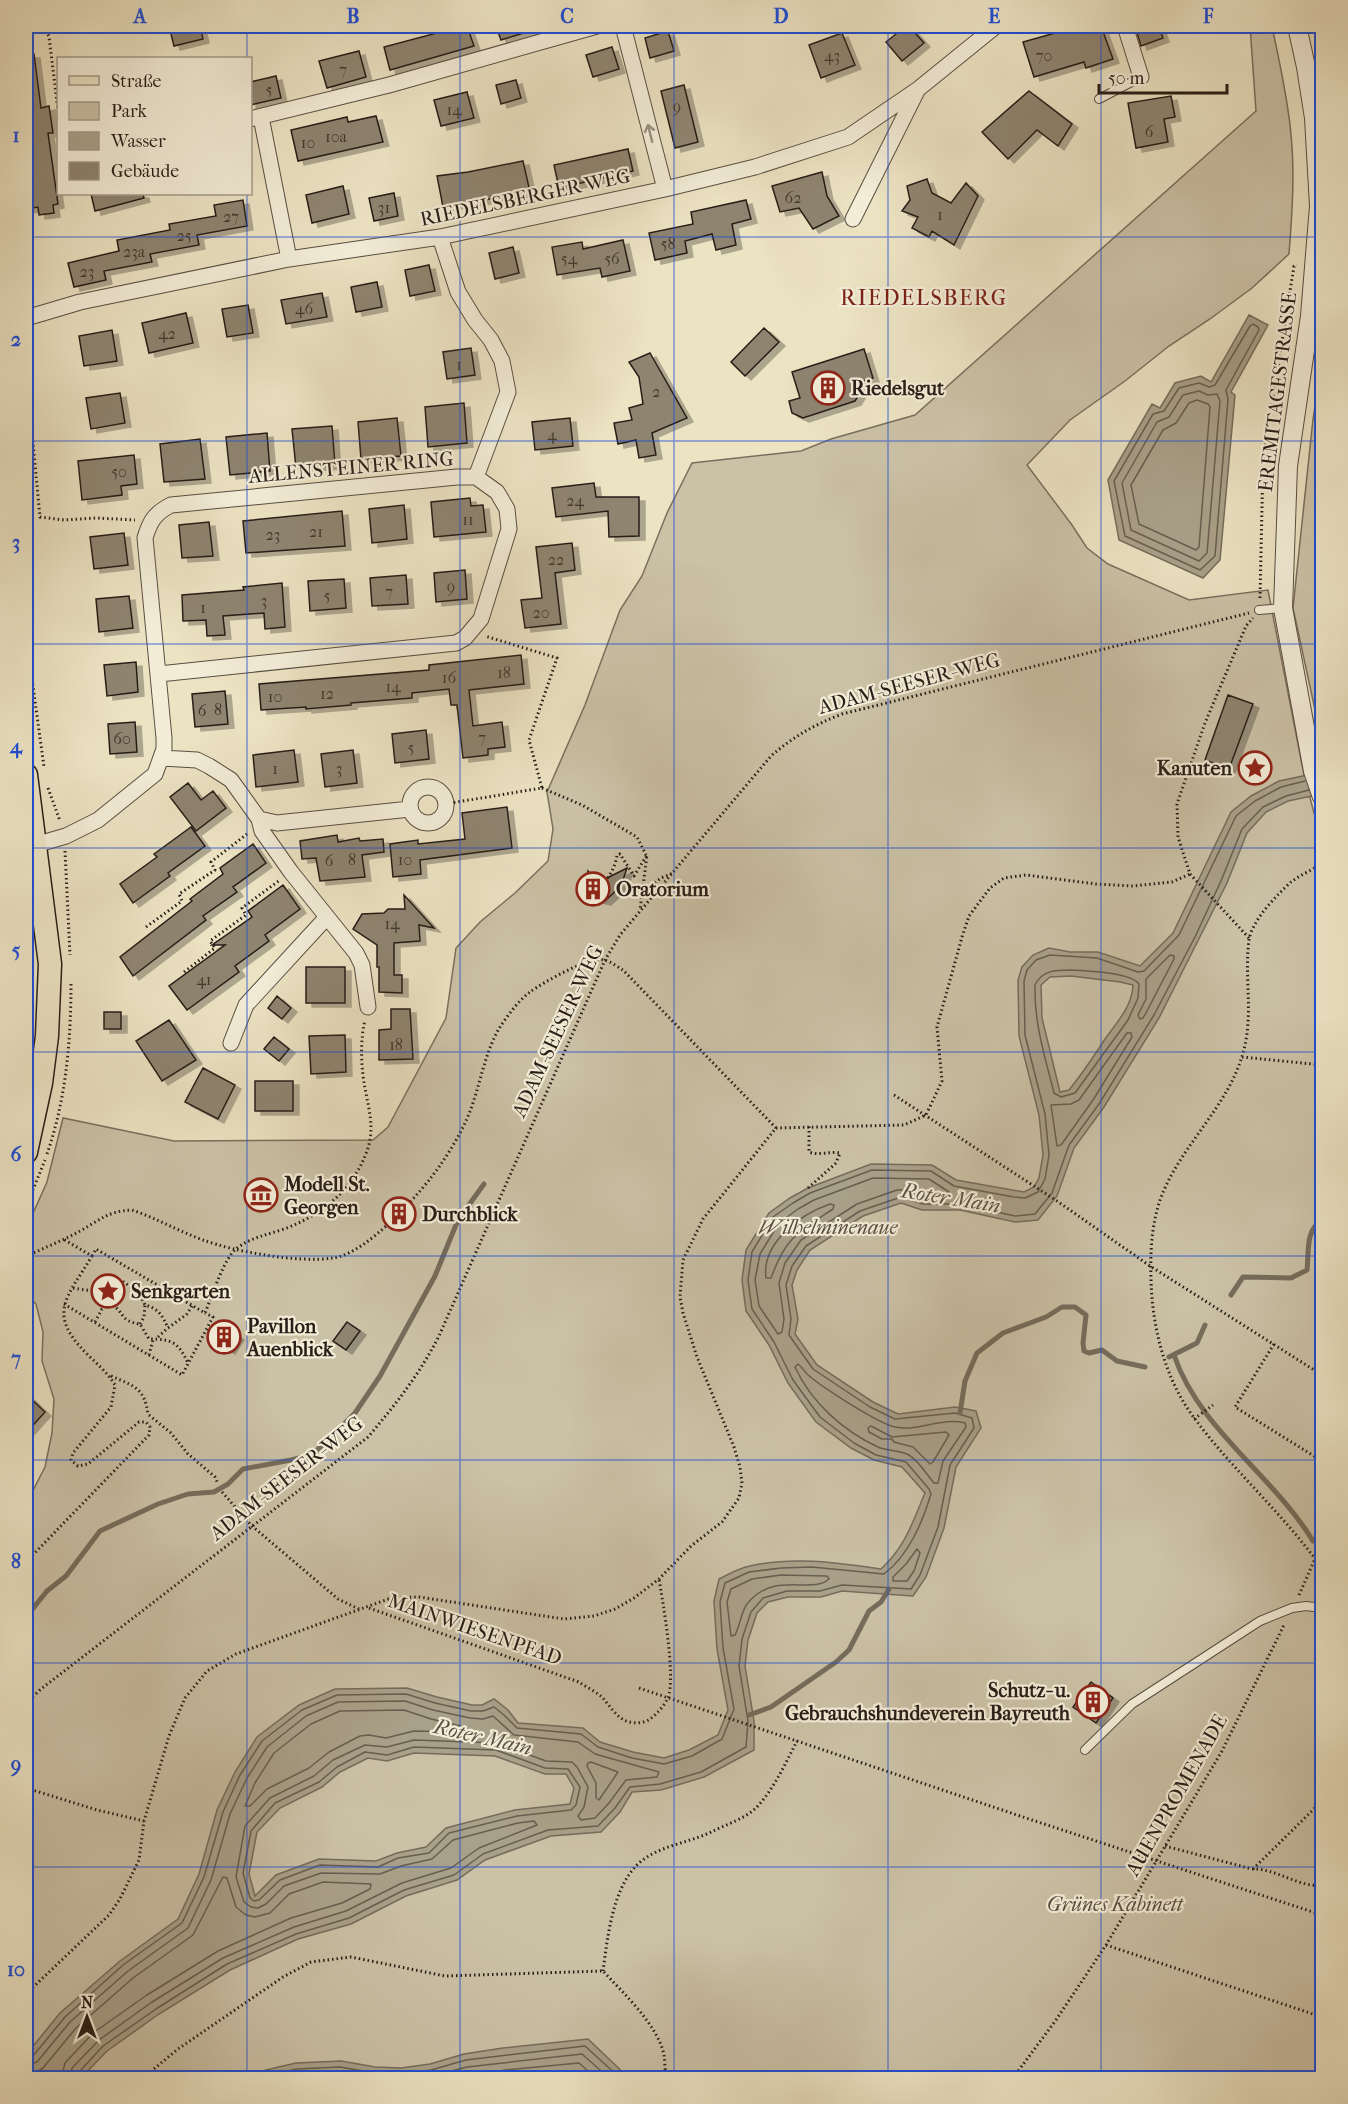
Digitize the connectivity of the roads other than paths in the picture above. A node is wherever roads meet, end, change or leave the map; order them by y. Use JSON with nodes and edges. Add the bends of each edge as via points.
{"nodes":[{"id":1,"x":597,"y":26,"type":"edge"},
{"id":2,"x":623,"y":26,"type":"edge"},
{"id":3,"x":996,"y":26,"type":"edge"},
{"id":4,"x":1125,"y":26,"type":"edge"},
{"id":5,"x":1297,"y":26,"type":"edge"},
{"id":6,"x":1141,"y":77,"type":"joint"},
{"id":7,"x":917,"y":90,"type":"junction"},
{"id":8,"x":1099,"y":99,"type":"dead end"},
{"id":9,"x":256,"y":118,"type":"edge"},
{"id":10,"x":665,"y":189,"type":"junction"},
{"id":11,"x":1321,"y":205,"type":"edge"},
{"id":12,"x":852,"y":219,"type":"dead end"},
{"id":13,"x":440,"y":237,"type":"junction"},
{"id":14,"x":288,"y":259,"type":"junction"},
{"id":15,"x":26,"y":318,"type":"edge"},
{"id":16,"x":476,"y":477,"type":"junction"},
{"id":17,"x":1282,"y":608,"type":"junction"},
{"id":18,"x":1259,"y":610,"type":"road end"},
{"id":19,"x":159,"y":674,"type":"junction"},
{"id":20,"x":161,"y":758,"type":"junction"},
{"id":21,"x":35,"y":773,"type":"edge"},
{"id":22,"x":1323,"y":797,"type":"edge"},
{"id":23,"x":410,"y":809,"type":"junction"},
{"id":24,"x":260,"y":821,"type":"junction"},
{"id":25,"x":35,"y":845,"type":"junction"},
{"id":26,"x":326,"y":918,"type":"junction"},
{"id":27,"x":368,"y":1007,"type":"road end"},
{"id":28,"x":231,"y":1043,"type":"dead end"},
{"id":29,"x":26,"y":1152,"type":"edge"},
{"id":30,"x":1323,"y":1608,"type":"edge"},
{"id":31,"x":1085,"y":1750,"type":"dead end"}],
"edges":[{"from":1,"to":9,"type":"street"},
{"from":10,"to":2,"type":"street","one_way":true},
{"from":3,"to":7,"type":"street","name":"RIEDELSBERGER WEG"},
{"from":4,"to":6,"type":"street"},
{"from":5,"to":11,"type":"street","name":"EREMITAGESTRASSE","via":[[1314,118]]},
{"from":6,"to":8,"type":"lane"},
{"from":7,"to":10,"type":"street","name":"RIEDELSBERGER WEG","via":[[848,137],[755,167]]},
{"from":7,"to":12,"type":"street"},
{"from":9,"to":14,"type":"street"},
{"from":10,"to":13,"type":"street","name":"RIEDELSBERGER WEG"},
{"from":11,"to":17,"type":"street","name":"EREMITAGESTRASSE","via":[[1310,316],[1288,466]]},
{"from":13,"to":14,"type":"street","name":"RIEDELSBERGER WEG"},
{"from":13,"to":16,"type":"street","via":[[458,292],[502,361],[508,392]]},
{"from":14,"to":15,"type":"street","name":"RIEDELSBERGER WEG","via":[[80,302]]},
{"from":16,"to":19,"type":"street","name":"ALLENSTEINER RING","via":[[171,506],[158,512],[145,537]]},
{"from":16,"to":19,"type":"street","name":"ALLENSTEINER RING","via":[[497,492],[507,509],[509,529],[481,619],[456,643]]},
{"from":17,"to":18,"type":"lane"},
{"from":17,"to":22,"type":"street","name":"EREMITAGESTRASSE","via":[[1313,771]]},
{"from":19,"to":20,"type":"street","via":[[164,738]]},
{"from":20,"to":24,"type":"street","via":[[197,760],[209,765],[231,780]]},
{"from":20,"to":25,"type":"street","via":[[155,774],[98,820],[66,836]]},
{"from":21,"to":25,"type":"main road"},
{"from":23,"to":23,"type":"street","via":[[412,796],[424,788],[438,791],[445,804],[442,816],[430,823],[418,820]]},
{"from":23,"to":24,"type":"street","via":[[277,823]]},
{"from":24,"to":26,"type":"street","via":[[262,831]]},
{"from":25,"to":29,"type":"main road","via":[[50,964],[47,1036]]},
{"from":26,"to":27,"type":"street","via":[[362,965]]},
{"from":26,"to":28,"type":"street","via":[[246,1005]]},
{"from":30,"to":31,"type":"lane","via":[[1292,1608],[1260,1621],[1132,1704]]}]}
